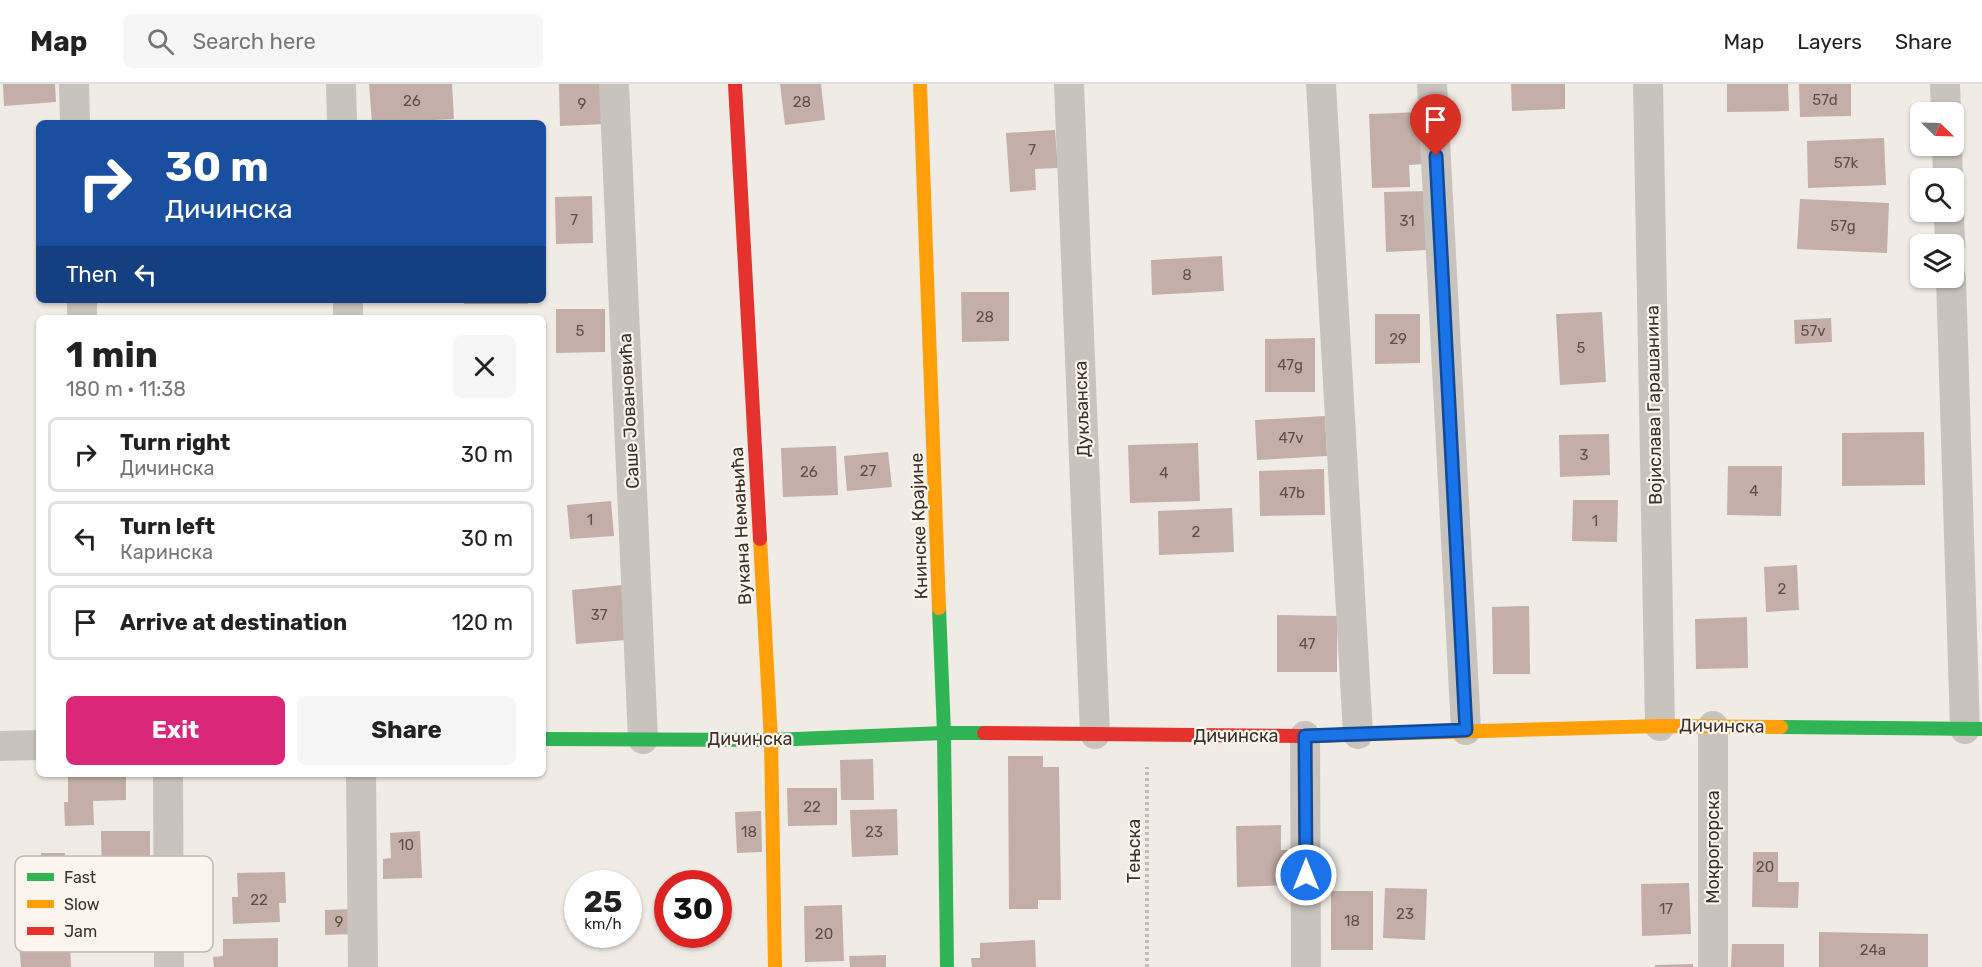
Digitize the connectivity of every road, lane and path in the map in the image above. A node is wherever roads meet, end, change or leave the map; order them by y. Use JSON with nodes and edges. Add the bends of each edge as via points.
{"nodes":[{"id":1,"x":74,"y":84,"type":"edge"},
{"id":2,"x":341,"y":84,"type":"edge"},
{"id":3,"x":614,"y":84,"type":"edge"},
{"id":4,"x":735,"y":84,"type":"edge"},
{"id":5,"x":920,"y":84,"type":"edge"},
{"id":6,"x":1069,"y":84,"type":"edge"},
{"id":7,"x":1321,"y":84,"type":"edge"},
{"id":8,"x":1432,"y":84,"type":"edge"},
{"id":9,"x":1648,"y":84,"type":"edge"},
{"id":10,"x":1945,"y":84,"type":"edge"},
{"id":11,"x":1946,"y":102,"type":"edge"},
{"id":12,"x":75,"y":120,"type":"edge"},
{"id":13,"x":342,"y":120,"type":"edge"},
{"id":14,"x":1951,"y":288,"type":"edge"},
{"id":15,"x":1660,"y":726,"type":"junction"},
{"id":16,"x":1713,"y":726,"type":"junction"},
{"id":17,"x":1973,"y":729,"type":"edge"},
{"id":18,"x":1466,"y":730,"type":"junction"},
{"id":19,"x":944,"y":733,"type":"junction"},
{"id":20,"x":1095,"y":734,"type":"junction"},
{"id":21,"x":1358,"y":734,"type":"junction"},
{"id":22,"x":1148,"y":735,"type":"junction"},
{"id":23,"x":1305,"y":736,"type":"junction"},
{"id":24,"x":546,"y":739,"type":"edge"},
{"id":25,"x":643,"y":739,"type":"junction"},
{"id":26,"x":771,"y":740,"type":"junction"},
{"id":27,"x":36,"y":745,"type":"edge"},
{"id":28,"x":0,"y":746,"type":"edge"},
{"id":29,"x":168,"y":777,"type":"edge"},
{"id":30,"x":361,"y":777,"type":"edge"},
{"id":31,"x":168,"y":856,"type":"edge"},
{"id":32,"x":169,"y":952,"type":"edge"},
{"id":33,"x":169,"y":967,"type":"edge"},
{"id":34,"x":363,"y":967,"type":"edge"},
{"id":35,"x":775,"y":967,"type":"edge"},
{"id":36,"x":947,"y":967,"type":"edge"},
{"id":37,"x":1147,"y":967,"type":"edge"},
{"id":38,"x":1306,"y":967,"type":"edge"},
{"id":39,"x":1713,"y":967,"type":"edge"}],
"edges":[{"from":1,"to":12,"type":"street"},
{"from":2,"to":13,"type":"street"},
{"from":3,"to":25,"type":"street","name":"Саше Јовановића"},
{"from":4,"to":26,"type":"street","name":"Вукана Немањића"},
{"from":5,"to":19,"type":"street","name":"Книнске Крајине"},
{"from":6,"to":20,"type":"street","name":"Дукљанска"},
{"from":7,"to":21,"type":"street"},
{"from":8,"to":18,"type":"street"},
{"from":9,"to":15,"type":"street","name":"Војислава Гарашанина"},
{"from":10,"to":11,"type":"street"},
{"from":14,"to":17,"type":"street","name":"Дичинска"},
{"from":15,"to":16,"type":"street","name":"Дичинска"},
{"from":15,"to":18,"type":"street","name":"Дичинска"},
{"from":16,"to":17,"type":"street","name":"Дичинска"},
{"from":16,"to":39,"type":"street","name":"Мокрогорска"},
{"from":18,"to":21,"type":"street","name":"Дичинска"},
{"from":19,"to":20,"type":"street","name":"Дичинска"},
{"from":19,"to":26,"type":"street","name":"Дичинска"},
{"from":19,"to":36,"type":"street","name":"Книнске Крајине"},
{"from":20,"to":22,"type":"street","name":"Дичинска"},
{"from":21,"to":23,"type":"street","name":"Дичинска"},
{"from":22,"to":23,"type":"street","name":"Дичинска"},
{"from":22,"to":37,"type":"path","name":"Тењска"},
{"from":23,"to":38,"type":"street"},
{"from":24,"to":25,"type":"street","name":"Дичинска"},
{"from":25,"to":26,"type":"street","name":"Дичинска"},
{"from":26,"to":35,"type":"street","name":"Вукана Немањића"},
{"from":27,"to":28,"type":"street"},
{"from":29,"to":31,"type":"street"},
{"from":30,"to":34,"type":"street"},
{"from":32,"to":33,"type":"street"}]}
